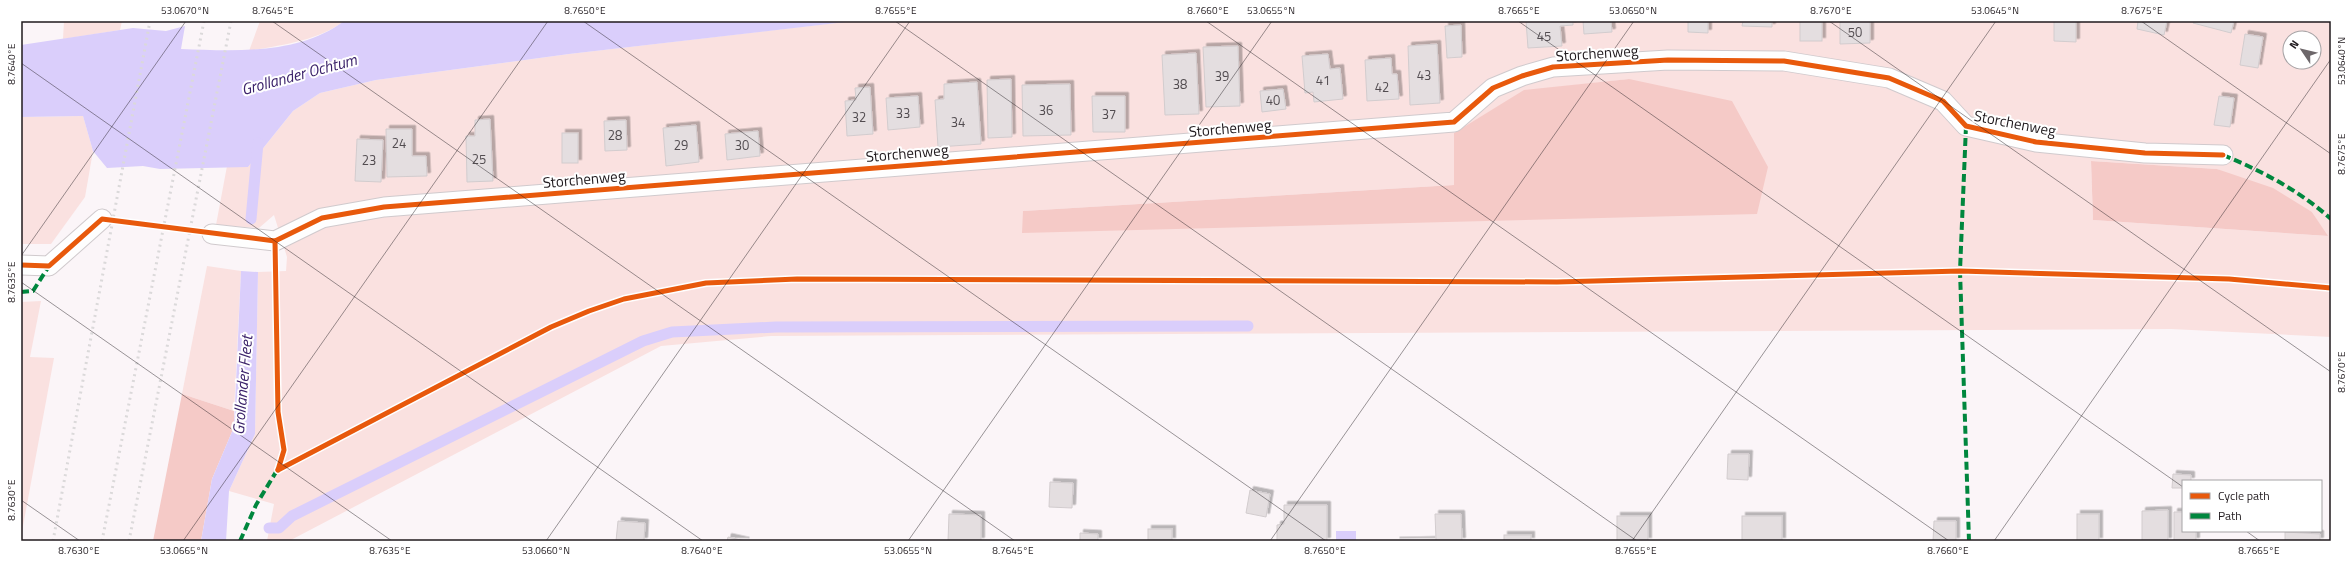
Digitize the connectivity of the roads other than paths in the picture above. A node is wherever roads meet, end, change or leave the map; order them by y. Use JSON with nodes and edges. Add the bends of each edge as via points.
{"nodes":[{"id":1,"x":2223,"y":155,"type":"dead end"},
{"id":2,"x":102,"y":219,"type":"dead end"},
{"id":3,"x":212,"y":234,"type":"dead end"},
{"id":4,"x":21,"y":265,"type":"edge"}],
"edges":[{"from":1,"to":3,"type":"lane","name":"Storchenweg","via":[[2145,153],[2036,142],[1966,126],[1943,101],[1889,78],[1784,61],[1668,60],[1553,67],[1493,88],[1454,122],[384,207],[322,218],[275,241]]},
{"from":2,"to":4,"type":"lane","via":[[49,266]]}]}
